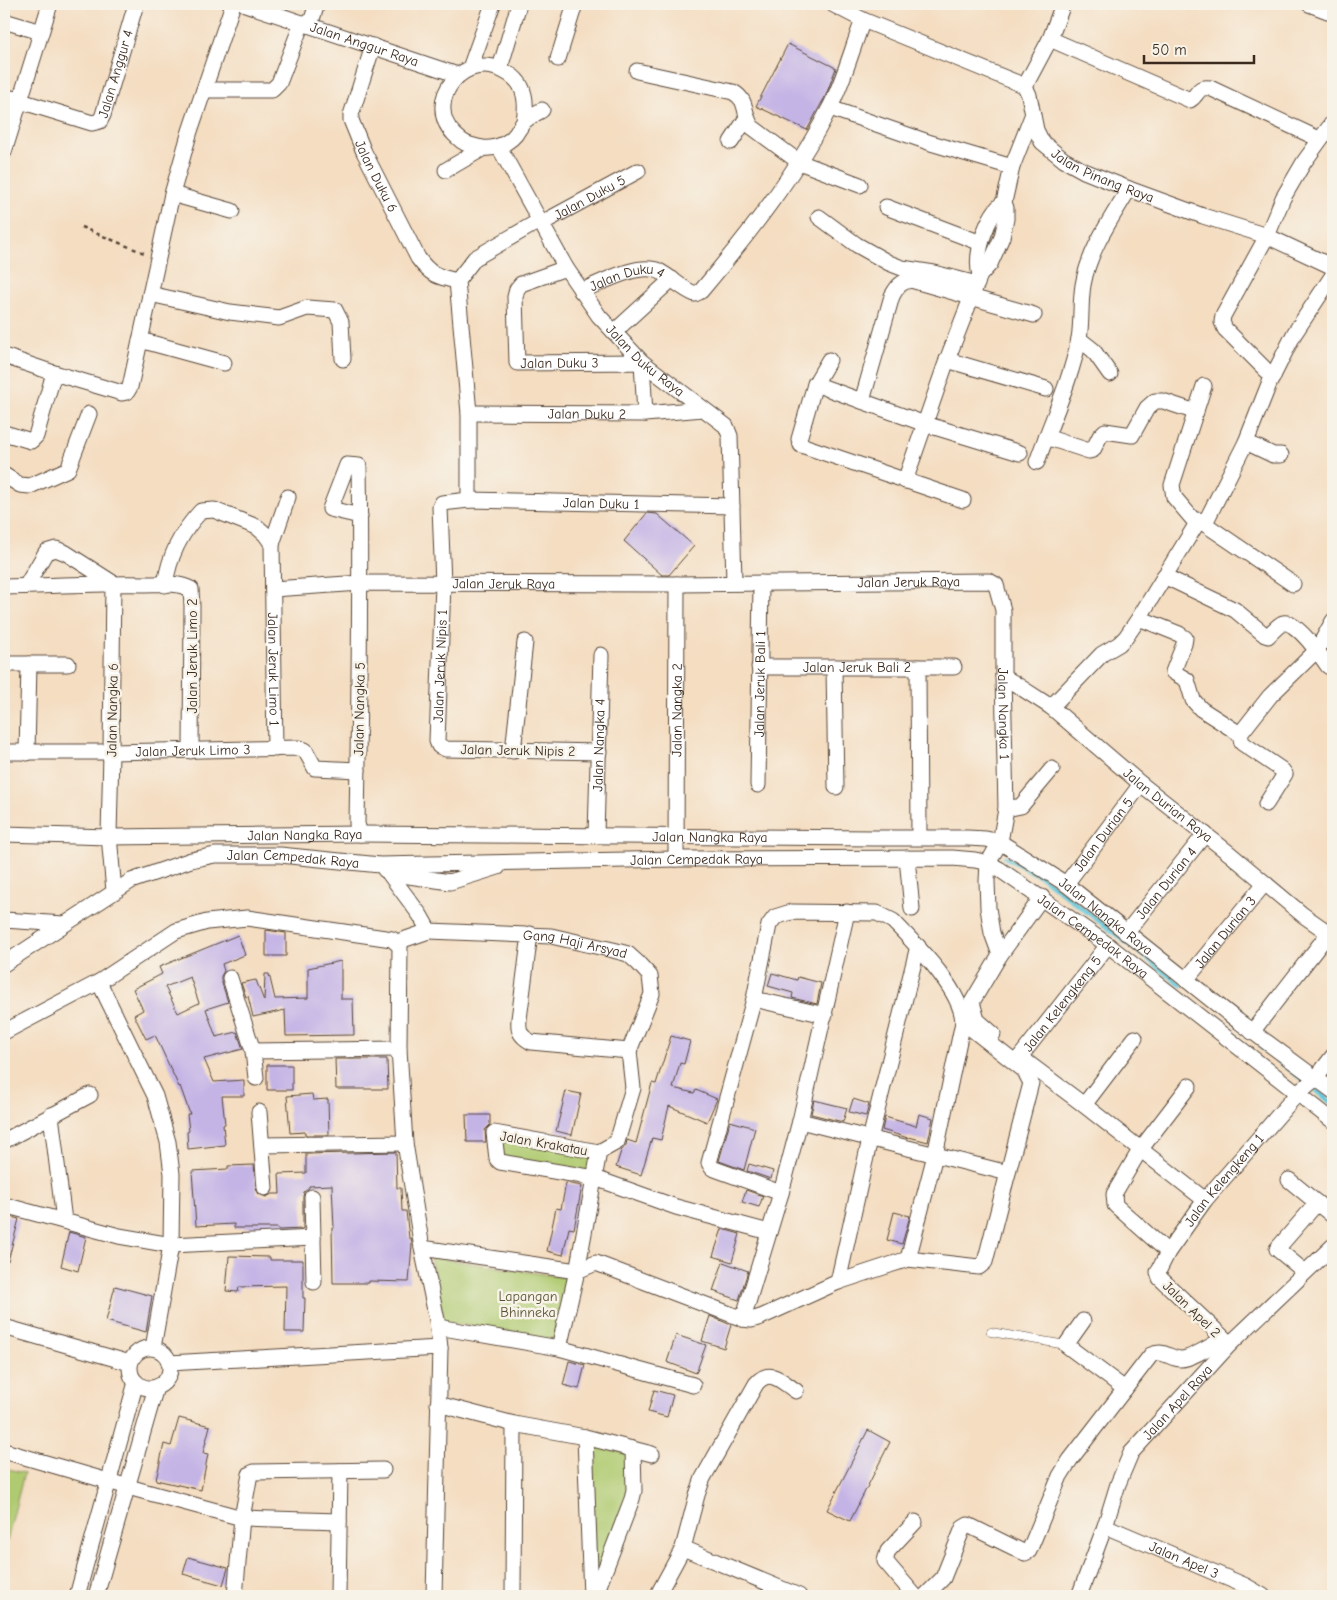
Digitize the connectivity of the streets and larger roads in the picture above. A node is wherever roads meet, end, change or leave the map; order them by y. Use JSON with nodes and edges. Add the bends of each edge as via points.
{"nodes":[{"id":1,"x":50,"y":4,"type":"edge"},
{"id":2,"x":136,"y":4,"type":"edge"},
{"id":3,"x":233,"y":4,"type":"edge"},
{"id":4,"x":245,"y":4,"type":"edge"},
{"id":5,"x":317,"y":4,"type":"edge"},
{"id":6,"x":493,"y":4,"type":"edge"},
{"id":7,"x":519,"y":4,"type":"edge"},
{"id":8,"x":575,"y":4,"type":"edge"},
{"id":9,"x":832,"y":4,"type":"edge"},
{"id":10,"x":1063,"y":4,"type":"edge"},
{"id":11,"x":1309,"y":4,"type":"edge"},
{"id":12,"x":1333,"y":13,"type":"edge"},
{"id":13,"x":4,"y":20,"type":"edge"},
{"id":14,"x":864,"y":20,"type":"junction"},
{"id":15,"x":306,"y":24,"type":"junction"},
{"id":16,"x":41,"y":32,"type":"junction"},
{"id":17,"x":1050,"y":39,"type":"junction"},
{"id":18,"x":373,"y":46,"type":"junction"},
{"id":19,"x":558,"y":59,"type":"dead end"},
{"id":20,"x":500,"y":68,"type":"junction"},
{"id":21,"x":464,"y":71,"type":"junction"},
{"id":22,"x":637,"y":71,"type":"dead end"},
{"id":23,"x":1025,"y":86,"type":"junction"},
{"id":24,"x":204,"y":90,"type":"junction"},
{"id":25,"x":4,"y":96,"type":"edge"},
{"id":26,"x":20,"y":101,"type":"junction"},
{"id":27,"x":830,"y":108,"type":"junction"},
{"id":28,"x":542,"y":110,"type":"dead end"},
{"id":29,"x":1032,"y":116,"type":"junction"},
{"id":30,"x":746,"y":119,"type":"junction"},
{"id":31,"x":524,"y":121,"type":"junction"},
{"id":32,"x":1333,"y":122,"type":"edge"},
{"id":33,"x":1320,"y":139,"type":"junction"},
{"id":34,"x":731,"y":142,"type":"dead end"},
{"id":35,"x":499,"y":146,"type":"junction"},
{"id":36,"x":482,"y":149,"type":"junction"},
{"id":37,"x":4,"y":152,"type":"edge"},
{"id":38,"x":800,"y":162,"type":"junction"},
{"id":39,"x":1012,"y":167,"type":"junction"},
{"id":40,"x":446,"y":170,"type":"dead end"},
{"id":41,"x":638,"y":171,"type":"dead end"},
{"id":42,"x":860,"y":185,"type":"dead end"},
{"id":43,"x":1129,"y":189,"type":"junction"},
{"id":44,"x":172,"y":194,"type":"junction"},
{"id":45,"x":1004,"y":202,"type":"junction"},
{"id":46,"x":886,"y":208,"type":"dead end"},
{"id":47,"x":232,"y":211,"type":"dead end"},
{"id":48,"x":819,"y":217,"type":"dead end"},
{"id":49,"x":537,"y":224,"type":"junction"},
{"id":50,"x":1267,"y":236,"type":"junction"},
{"id":51,"x":981,"y":243,"type":"junction"},
{"id":52,"x":1333,"y":267,"type":"edge"},
{"id":53,"x":566,"y":268,"type":"junction"},
{"id":54,"x":1333,"y":275,"type":"edge"},
{"id":55,"x":672,"y":280,"type":"junction"},
{"id":56,"x":457,"y":281,"type":"junction"},
{"id":57,"x":976,"y":286,"type":"junction"},
{"id":58,"x":581,"y":291,"type":"junction"},
{"id":59,"x":150,"y":294,"type":"junction"},
{"id":60,"x":1034,"y":316,"type":"dead end"},
{"id":61,"x":614,"y":332,"type":"junction"},
{"id":62,"x":1079,"y":339,"type":"junction"},
{"id":63,"x":140,"y":340,"type":"junction"},
{"id":64,"x":4,"y":356,"type":"edge"},
{"id":65,"x":343,"y":359,"type":"dead end"},
{"id":66,"x":829,"y":360,"type":"dead end"},
{"id":67,"x":947,"y":360,"type":"junction"},
{"id":68,"x":642,"y":362,"type":"junction"},
{"id":69,"x":224,"y":364,"type":"dead end"},
{"id":70,"x":54,"y":373,"type":"junction"},
{"id":71,"x":1110,"y":374,"type":"dead end"},
{"id":72,"x":1273,"y":377,"type":"junction"},
{"id":73,"x":815,"y":384,"type":"junction"},
{"id":74,"x":1204,"y":386,"type":"dead end"},
{"id":75,"x":1046,"y":390,"type":"dead end"},
{"id":76,"x":862,"y":401,"type":"junction"},
{"id":77,"x":703,"y":409,"type":"junction"},
{"id":78,"x":1196,"y":412,"type":"junction"},
{"id":79,"x":469,"y":413,"type":"junction"},
{"id":80,"x":89,"y":414,"type":"dead end"},
{"id":81,"x":645,"y":414,"type":"junction"},
{"id":82,"x":925,"y":424,"type":"junction"},
{"id":83,"x":4,"y":433,"type":"edge"},
{"id":84,"x":1046,"y":437,"type":"junction"},
{"id":85,"x":1246,"y":442,"type":"junction"},
{"id":86,"x":1020,"y":453,"type":"dead end"},
{"id":87,"x":1281,"y":455,"type":"dead end"},
{"id":88,"x":1037,"y":462,"type":"dead end"},
{"id":89,"x":4,"y":475,"type":"edge"},
{"id":90,"x":906,"y":481,"type":"junction"},
{"id":91,"x":288,"y":497,"type":"dead end"},
{"id":92,"x":469,"y":500,"type":"junction"},
{"id":93,"x":963,"y":500,"type":"dead end"},
{"id":94,"x":732,"y":506,"type":"junction"},
{"id":95,"x":360,"y":516,"type":"dead end"},
{"id":96,"x":1200,"y":523,"type":"junction"},
{"id":97,"x":272,"y":544,"type":"junction"},
{"id":98,"x":1164,"y":576,"type":"junction"},
{"id":99,"x":734,"y":582,"type":"junction"},
{"id":100,"x":114,"y":583,"type":"junction"},
{"id":101,"x":361,"y":583,"type":"junction"},
{"id":102,"x":761,"y":583,"type":"junction"},
{"id":103,"x":443,"y":584,"type":"junction"},
{"id":104,"x":677,"y":584,"type":"junction"},
{"id":105,"x":1293,"y":584,"type":"dead end"},
{"id":106,"x":165,"y":585,"type":"junction"},
{"id":107,"x":996,"y":585,"type":"joint"},
{"id":108,"x":26,"y":586,"type":"junction"},
{"id":109,"x":4,"y":587,"type":"edge"},
{"id":110,"x":273,"y":589,"type":"junction"},
{"id":111,"x":1139,"y":618,"type":"junction"},
{"id":112,"x":1333,"y":621,"type":"edge"},
{"id":113,"x":525,"y":642,"type":"dead end"},
{"id":114,"x":1317,"y":650,"type":"junction"},
{"id":115,"x":601,"y":655,"type":"dead end"},
{"id":116,"x":4,"y":664,"type":"edge"},
{"id":117,"x":29,"y":664,"type":"junction"},
{"id":118,"x":68,"y":664,"type":"dead end"},
{"id":119,"x":759,"y":667,"type":"junction"},
{"id":120,"x":834,"y":667,"type":"junction"},
{"id":121,"x":918,"y":667,"type":"junction"},
{"id":122,"x":954,"y":667,"type":"dead end"},
{"id":123,"x":1333,"y":668,"type":"edge"},
{"id":124,"x":1002,"y":676,"type":"junction"},
{"id":125,"x":1052,"y":707,"type":"junction"},
{"id":126,"x":1240,"y":734,"type":"junction"},
{"id":127,"x":439,"y":746,"type":"joint"},
{"id":128,"x":275,"y":749,"type":"junction"},
{"id":129,"x":191,"y":751,"type":"junction"},
{"id":130,"x":513,"y":751,"type":"junction"},
{"id":131,"x":4,"y":752,"type":"edge"},
{"id":132,"x":112,"y":752,"type":"junction"},
{"id":133,"x":599,"y":752,"type":"junction"},
{"id":134,"x":27,"y":753,"type":"junction"},
{"id":135,"x":1052,"y":769,"type":"dead end"},
{"id":136,"x":358,"y":770,"type":"junction"},
{"id":137,"x":1141,"y":784,"type":"junction"},
{"id":138,"x":758,"y":785,"type":"dead end"},
{"id":139,"x":836,"y":787,"type":"dead end"},
{"id":140,"x":1266,"y":804,"type":"dead end"},
{"id":141,"x":1006,"y":809,"type":"junction"},
{"id":142,"x":4,"y":834,"type":"edge"},
{"id":143,"x":278,"y":834,"type":"junction"},
{"id":144,"x":360,"y":834,"type":"junction"},
{"id":145,"x":1205,"y":834,"type":"junction"},
{"id":146,"x":596,"y":835,"type":"junction"},
{"id":147,"x":676,"y":836,"type":"junction"},
{"id":148,"x":109,"y":837,"type":"junction"},
{"id":149,"x":919,"y":837,"type":"junction"},
{"id":150,"x":1000,"y":842,"type":"junction"},
{"id":151,"x":280,"y":856,"type":"junction"},
{"id":152,"x":907,"y":858,"type":"junction"},
{"id":153,"x":676,"y":859,"type":"junction"},
{"id":154,"x":988,"y":863,"type":"junction"},
{"id":155,"x":384,"y":868,"type":"junction"},
{"id":156,"x":1265,"y":883,"type":"junction"},
{"id":157,"x":1066,"y":884,"type":"junction"},
{"id":158,"x":114,"y":891,"type":"junction"},
{"id":159,"x":1042,"y":898,"type":"junction"},
{"id":160,"x":912,"y":909,"type":"dead end"},
{"id":161,"x":847,"y":912,"type":"junction"},
{"id":162,"x":4,"y":920,"type":"edge"},
{"id":163,"x":64,"y":924,"type":"junction"},
{"id":164,"x":430,"y":930,"type":"junction"},
{"id":165,"x":1126,"y":933,"type":"junction"},
{"id":166,"x":530,"y":934,"type":"junction"},
{"id":167,"x":1331,"y":935,"type":"edge"},
{"id":168,"x":397,"y":942,"type":"junction"},
{"id":169,"x":918,"y":946,"type":"junction"},
{"id":170,"x":1106,"y":948,"type":"junction"},
{"id":171,"x":1000,"y":955,"type":"junction"},
{"id":172,"x":4,"y":964,"type":"edge"},
{"id":173,"x":230,"y":978,"type":"dead end"},
{"id":174,"x":1186,"y":980,"type":"junction"},
{"id":175,"x":99,"y":982,"type":"junction"},
{"id":176,"x":754,"y":999,"type":"junction"},
{"id":177,"x":825,"y":1016,"type":"junction"},
{"id":178,"x":963,"y":1022,"type":"junction"},
{"id":179,"x":4,"y":1032,"type":"edge"},
{"id":180,"x":1252,"y":1032,"type":"junction"},
{"id":181,"x":1135,"y":1038,"type":"dead end"},
{"id":182,"x":399,"y":1049,"type":"junction"},
{"id":183,"x":254,"y":1051,"type":"junction"},
{"id":184,"x":629,"y":1051,"type":"junction"},
{"id":185,"x":1333,"y":1056,"type":"edge"},
{"id":186,"x":1020,"y":1058,"type":"junction"},
{"id":187,"x":256,"y":1078,"type":"dead end"},
{"id":188,"x":1316,"y":1078,"type":"junction"},
{"id":189,"x":1190,"y":1086,"type":"dead end"},
{"id":190,"x":1333,"y":1091,"type":"edge"},
{"id":191,"x":1297,"y":1094,"type":"junction"},
{"id":192,"x":90,"y":1095,"type":"dead end"},
{"id":193,"x":1084,"y":1105,"type":"junction"},
{"id":194,"x":259,"y":1112,"type":"dead end"},
{"id":195,"x":50,"y":1115,"type":"junction"},
{"id":196,"x":800,"y":1121,"type":"junction"},
{"id":197,"x":1333,"y":1121,"type":"edge"},
{"id":198,"x":870,"y":1138,"type":"junction"},
{"id":199,"x":4,"y":1141,"type":"edge"},
{"id":200,"x":405,"y":1143,"type":"junction"},
{"id":201,"x":262,"y":1145,"type":"junction"},
{"id":202,"x":1140,"y":1150,"type":"junction"},
{"id":203,"x":599,"y":1152,"type":"junction"},
{"id":204,"x":935,"y":1155,"type":"junction"},
{"id":205,"x":1008,"y":1173,"type":"junction"},
{"id":206,"x":595,"y":1178,"type":"junction"},
{"id":207,"x":1289,"y":1180,"type":"dead end"},
{"id":208,"x":265,"y":1188,"type":"dead end"},
{"id":209,"x":781,"y":1193,"type":"junction"},
{"id":210,"x":312,"y":1197,"type":"dead end"},
{"id":211,"x":1205,"y":1200,"type":"junction"},
{"id":212,"x":1317,"y":1202,"type":"junction"},
{"id":213,"x":4,"y":1204,"type":"edge"},
{"id":214,"x":1333,"y":1216,"type":"edge"},
{"id":215,"x":64,"y":1221,"type":"junction"},
{"id":216,"x":769,"y":1232,"type":"junction"},
{"id":217,"x":313,"y":1238,"type":"junction"},
{"id":218,"x":171,"y":1245,"type":"junction"},
{"id":219,"x":1333,"y":1246,"type":"edge"},
{"id":220,"x":422,"y":1248,"type":"junction"},
{"id":221,"x":1168,"y":1252,"type":"junction"},
{"id":222,"x":908,"y":1259,"type":"junction"},
{"id":223,"x":577,"y":1271,"type":"junction"},
{"id":224,"x":1158,"y":1272,"type":"joint"},
{"id":225,"x":1305,"y":1272,"type":"junction"},
{"id":226,"x":314,"y":1282,"type":"dead end"},
{"id":227,"x":838,"y":1282,"type":"junction"},
{"id":228,"x":743,"y":1319,"type":"junction"},
{"id":229,"x":1083,"y":1321,"type":"dead end"},
{"id":230,"x":4,"y":1327,"type":"edge"},
{"id":231,"x":438,"y":1327,"type":"junction"},
{"id":232,"x":1227,"y":1342,"type":"junction"},
{"id":233,"x":154,"y":1348,"type":"junction"},
{"id":234,"x":440,"y":1348,"type":"junction"},
{"id":235,"x":559,"y":1348,"type":"junction"},
{"id":236,"x":130,"y":1363,"type":"junction"},
{"id":237,"x":169,"y":1363,"type":"junction"},
{"id":238,"x":136,"y":1382,"type":"junction"},
{"id":239,"x":694,"y":1385,"type":"dead end"},
{"id":240,"x":156,"y":1387,"type":"junction"},
{"id":241,"x":1125,"y":1389,"type":"junction"},
{"id":242,"x":796,"y":1391,"type":"dead end"},
{"id":243,"x":438,"y":1404,"type":"junction"},
{"id":244,"x":514,"y":1424,"type":"junction"},
{"id":245,"x":585,"y":1437,"type":"junction"},
{"id":246,"x":633,"y":1449,"type":"junction"},
{"id":247,"x":4,"y":1452,"type":"edge"},
{"id":248,"x":652,"y":1454,"type":"dead end"},
{"id":249,"x":383,"y":1470,"type":"dead end"},
{"id":250,"x":340,"y":1471,"type":"junction"},
{"id":251,"x":110,"y":1482,"type":"junction"},
{"id":252,"x":127,"y":1486,"type":"junction"},
{"id":253,"x":242,"y":1518,"type":"junction"},
{"id":254,"x":339,"y":1521,"type":"junction"},
{"id":255,"x":915,"y":1522,"type":"dead end"},
{"id":256,"x":1105,"y":1526,"type":"junction"},
{"id":257,"x":683,"y":1548,"type":"junction"},
{"id":258,"x":77,"y":1596,"type":"edge"},
{"id":259,"x":96,"y":1596,"type":"edge"},
{"id":260,"x":235,"y":1596,"type":"edge"},
{"id":261,"x":338,"y":1596,"type":"edge"},
{"id":262,"x":434,"y":1596,"type":"edge"},
{"id":263,"x":513,"y":1596,"type":"edge"},
{"id":264,"x":591,"y":1596,"type":"edge"},
{"id":265,"x":595,"y":1596,"type":"edge"},
{"id":266,"x":657,"y":1596,"type":"edge"},
{"id":267,"x":799,"y":1596,"type":"edge"},
{"id":268,"x":915,"y":1596,"type":"edge"},
{"id":269,"x":925,"y":1596,"type":"edge"},
{"id":270,"x":1079,"y":1596,"type":"edge"},
{"id":271,"x":1263,"y":1596,"type":"edge"}],
"edges":[{"from":1,"to":16,"type":"street"},
{"from":2,"to":26,"type":"street","name":"Jalan Anggur 4","via":[[100,121],[92,122]]},
{"from":3,"to":24,"type":"street"},
{"from":4,"to":15,"type":"street","name":"Jalan Anggur Raya"},
{"from":5,"to":15,"type":"street"},
{"from":6,"to":21,"type":"street"},
{"from":7,"to":20,"type":"street"},
{"from":8,"to":19,"type":"street"},
{"from":9,"to":14,"type":"street"},
{"from":10,"to":17,"type":"street"},
{"from":11,"to":12,"type":"street"},
{"from":13,"to":16,"type":"street"},
{"from":14,"to":23,"type":"street"},
{"from":14,"to":27,"type":"street"},
{"from":15,"to":18,"type":"street","name":"Jalan Anggur Raya"},
{"from":15,"to":24,"type":"street","via":[[279,83],[272,90]]},
{"from":16,"to":26,"type":"street"},
{"from":17,"to":23,"type":"street"},
{"from":17,"to":33,"type":"street","via":[[1190,100],[1200,89],[1210,88]]},
{"from":18,"to":21,"type":"street","name":"Jalan Anggur Raya"},
{"from":18,"to":56,"type":"street","name":"Jalan Duku 6","via":[[350,120],[418,258],[437,277]]},
{"from":20,"to":21,"type":"street","name":"Jalan Anggur Raya","via":[[485,65]]},
{"from":20,"to":31,"type":"street","via":[[513,76],[523,89]]},
{"from":21,"to":36,"type":"street","via":[[446,91],[443,110],[449,129],[463,143]]},
{"from":22,"to":30,"type":"street","via":[[733,92],[741,97]]},
{"from":23,"to":29,"type":"street","name":"Jalan Pinang Raya"},
{"from":24,"to":44,"type":"street"},
{"from":25,"to":26,"type":"street","name":"Jalan Anggur 4"},
{"from":26,"to":37,"type":"street"},
{"from":27,"to":38,"type":"street"},
{"from":27,"to":39,"type":"street"},
{"from":28,"to":31,"type":"street"},
{"from":29,"to":39,"type":"street"},
{"from":29,"to":43,"type":"street","name":"Jalan Pinang Raya","via":[[1042,142],[1064,160]]},
{"from":30,"to":34,"type":"street"},
{"from":30,"to":38,"type":"street","via":[[752,127]]},
{"from":31,"to":35,"type":"street","via":[[510,141]]},
{"from":32,"to":33,"type":"street"},
{"from":33,"to":50,"type":"street","via":[[1283,198]]},
{"from":35,"to":36,"type":"street"},
{"from":35,"to":49,"type":"street","name":"Jalan Duku Raya"},
{"from":36,"to":40,"type":"street"},
{"from":38,"to":42,"type":"street"},
{"from":38,"to":55,"type":"street","name":"Jalan Duku 4","via":[[702,291],[688,292]]},
{"from":39,"to":45,"type":"street"},
{"from":41,"to":49,"type":"street","name":"Jalan Duku 5"},
{"from":43,"to":50,"type":"street","name":"Jalan Pinang Raya"},
{"from":43,"to":62,"type":"street","via":[[1093,253],[1083,285]]},
{"from":44,"to":47,"type":"street"},
{"from":44,"to":59,"type":"street"},
{"from":45,"to":51,"type":"street","via":[[999,205]]},
{"from":45,"to":57,"type":"street","via":[[1002,237]]},
{"from":46,"to":51,"type":"street"},
{"from":48,"to":57,"type":"street","via":[[857,245],[890,263]]},
{"from":49,"to":53,"type":"street","name":"Jalan Duku Raya"},
{"from":49,"to":56,"type":"street","via":[[475,258]]},
{"from":50,"to":52,"type":"street","name":"Jalan Pinang Raya"},
{"from":50,"to":72,"type":"street","via":[[1222,322]]},
{"from":51,"to":57,"type":"street"},
{"from":53,"to":58,"type":"street","name":"Jalan Duku Raya"},
{"from":53,"to":68,"type":"street","name":"Jalan Duku 3","via":[[521,284],[517,289],[517,363]]},
{"from":54,"to":72,"type":"street","via":[[1294,334]]},
{"from":55,"to":58,"type":"street","name":"Jalan Duku 4","via":[[657,270],[632,270]]},
{"from":55,"to":61,"type":"street","name":"Jalan Duku 4"},
{"from":56,"to":79,"type":"street"},
{"from":57,"to":60,"type":"street"},
{"from":57,"to":67,"type":"street"},
{"from":57,"to":76,"type":"street","via":[[911,280],[897,287]]},
{"from":58,"to":61,"type":"street","name":"Jalan Duku Raya"},
{"from":59,"to":63,"type":"street"},
{"from":59,"to":65,"type":"street","via":[[230,312],[279,318],[308,308],[336,310],[341,322]]},
{"from":61,"to":68,"type":"street","name":"Jalan Duku Raya"},
{"from":62,"to":71,"type":"street","via":[[1093,350]]},
{"from":62,"to":84,"type":"street"},
{"from":63,"to":69,"type":"street"},
{"from":63,"to":70,"type":"street","via":[[127,392]]},
{"from":64,"to":70,"type":"street"},
{"from":66,"to":73,"type":"street"},
{"from":67,"to":75,"type":"street"},
{"from":67,"to":82,"type":"street"},
{"from":68,"to":77,"type":"street","name":"Jalan Duku Raya"},
{"from":68,"to":81,"type":"street"},
{"from":70,"to":83,"type":"street","via":[[36,436],[31,441]]},
{"from":72,"to":85,"type":"street"},
{"from":73,"to":76,"type":"street"},
{"from":73,"to":90,"type":"street","via":[[799,439],[801,445]]},
{"from":74,"to":78,"type":"street"},
{"from":76,"to":82,"type":"street"},
{"from":77,"to":81,"type":"street","name":"Jalan Duku 2"},
{"from":77,"to":94,"type":"street","name":"Jalan Duku Raya","via":[[726,426],[730,436]]},
{"from":78,"to":84,"type":"street","via":[[1156,401],[1147,408],[1132,435],[1105,431],[1089,451]]},
{"from":78,"to":96,"type":"street","via":[[1172,486],[1174,497]]},
{"from":79,"to":81,"type":"street","name":"Jalan Duku 2"},
{"from":79,"to":92,"type":"street"},
{"from":80,"to":89,"type":"street","via":[[68,470],[30,486],[20,485]]},
{"from":82,"to":86,"type":"street"},
{"from":82,"to":90,"type":"street"},
{"from":84,"to":88,"type":"street"},
{"from":85,"to":87,"type":"street","via":[[1273,455]]},
{"from":85,"to":96,"type":"street"},
{"from":90,"to":93,"type":"street"},
{"from":91,"to":97,"type":"street"},
{"from":92,"to":94,"type":"street","name":"Jalan Duku 1"},
{"from":92,"to":103,"type":"street","name":"Jalan Duku 1","via":[[445,502],[440,507]]},
{"from":94,"to":99,"type":"street","name":"Jalan Duku Raya"},
{"from":95,"to":101,"type":"street","name":"Jalan Nangka 5"},
{"from":96,"to":98,"type":"street"},
{"from":96,"to":105,"type":"street"},
{"from":97,"to":106,"type":"street","via":[[257,527],[214,510],[201,511],[190,522],[172,553]]},
{"from":97,"to":110,"type":"street"},
{"from":98,"to":111,"type":"street"},
{"from":98,"to":114,"type":"street","via":[[1235,610],[1265,635],[1268,636],[1281,624],[1289,623]]},
{"from":99,"to":102,"type":"street","name":"Jalan Jeruk Raya"},
{"from":99,"to":104,"type":"street","name":"Jalan Jeruk Raya"},
{"from":100,"to":106,"type":"street"},
{"from":100,"to":108,"type":"street"},
{"from":100,"to":108,"type":"street","via":[[56,549],[46,552]]},
{"from":100,"to":132,"type":"street","name":"Jalan Nangka 6"},
{"from":101,"to":103,"type":"street","name":"Jalan Jeruk Raya"},
{"from":101,"to":110,"type":"street","name":"Jalan Jeruk Raya"},
{"from":101,"to":136,"type":"street","name":"Jalan Nangka 5"},
{"from":102,"to":107,"type":"street","name":"Jalan Jeruk Raya","via":[[988,582]]},
{"from":102,"to":119,"type":"street","name":"Jalan Jeruk Bali 1"},
{"from":103,"to":104,"type":"street","name":"Jalan Jeruk Raya"},
{"from":103,"to":127,"type":"street","name":"Jalan Jeruk Nipis 1"},
{"from":104,"to":147,"type":"street","name":"Jalan Nangka 2"},
{"from":106,"to":129,"type":"street","name":"Jalan Jeruk Limo 2","via":[[186,586],[192,591]]},
{"from":107,"to":124,"type":"street","name":"Jalan Nangka 1","via":[[1003,610]]},
{"from":108,"to":109,"type":"street"},
{"from":110,"to":128,"type":"street","name":"Jalan Jeruk Limo 1"},
{"from":111,"to":125,"type":"street","via":[[1119,644],[1102,654]]},
{"from":111,"to":126,"type":"street","via":[[1184,638],[1173,672],[1187,680],[1193,700],[1200,709]]},
{"from":112,"to":114,"type":"street"},
{"from":113,"to":130,"type":"street"},
{"from":114,"to":123,"type":"street"},
{"from":114,"to":126,"type":"street","via":[[1270,696]]},
{"from":115,"to":133,"type":"street","name":"Jalan Nangka 4"},
{"from":116,"to":117,"type":"street"},
{"from":117,"to":118,"type":"street"},
{"from":117,"to":134,"type":"street"},
{"from":119,"to":120,"type":"street","name":"Jalan Jeruk Bali 2"},
{"from":119,"to":138,"type":"street","name":"Jalan Jeruk Bali 1"},
{"from":120,"to":121,"type":"street","name":"Jalan Jeruk Bali 2"},
{"from":120,"to":139,"type":"street"},
{"from":121,"to":122,"type":"street","name":"Jalan Jeruk Bali 2"},
{"from":121,"to":149,"type":"street"},
{"from":124,"to":125,"type":"street","name":"Jalan Durian Raya"},
{"from":124,"to":141,"type":"street","name":"Jalan Nangka 1"},
{"from":125,"to":137,"type":"street","name":"Jalan Durian Raya"},
{"from":126,"to":140,"type":"street","via":[[1242,743],[1285,774]]},
{"from":127,"to":130,"type":"street","name":"Jalan Jeruk Nipis 2","via":[[446,749]]},
{"from":128,"to":129,"type":"street","name":"Jalan Jeruk Limo 3"},
{"from":128,"to":136,"type":"street","name":"Jalan Jeruk Limo 3","via":[[306,750],[315,768]]},
{"from":129,"to":132,"type":"street","name":"Jalan Jeruk Limo 3"},
{"from":130,"to":133,"type":"street","name":"Jalan Jeruk Nipis 2"},
{"from":131,"to":134,"type":"street","name":"Jalan Jeruk Limo 3"},
{"from":132,"to":134,"type":"street","name":"Jalan Jeruk Limo 3"},
{"from":132,"to":148,"type":"street","name":"Jalan Nangka 6"},
{"from":133,"to":146,"type":"street","name":"Jalan Nangka 4"},
{"from":135,"to":141,"type":"street","via":[[1021,806]]},
{"from":136,"to":144,"type":"street","name":"Jalan Nangka 5"},
{"from":137,"to":145,"type":"street","name":"Jalan Durian Raya"},
{"from":137,"to":157,"type":"street","name":"Jalan Durian 5"},
{"from":141,"to":150,"type":"street","name":"Jalan Nangka 1"},
{"from":142,"to":148,"type":"street","name":"Jalan Nangka Raya"},
{"from":143,"to":144,"type":"street","name":"Jalan Nangka Raya"},
{"from":143,"to":148,"type":"street","name":"Jalan Nangka Raya"},
{"from":143,"to":151,"type":"street"},
{"from":144,"to":146,"type":"street","name":"Jalan Nangka Raya"},
{"from":145,"to":156,"type":"street","name":"Jalan Durian Raya"},
{"from":145,"to":165,"type":"street","name":"Jalan Durian 4"},
{"from":146,"to":147,"type":"street","name":"Jalan Nangka Raya"},
{"from":147,"to":149,"type":"street","name":"Jalan Nangka Raya"},
{"from":147,"to":153,"type":"street","name":"Jalan Nangka 2"},
{"from":148,"to":158,"type":"street","name":"Jalan Nangka 6"},
{"from":149,"to":150,"type":"street","name":"Jalan Nangka Raya"},
{"from":150,"to":154,"type":"street","name":"Jalan Nangka 1"},
{"from":150,"to":157,"type":"street","name":"Jalan Nangka Raya"},
{"from":151,"to":155,"type":"street","name":"Jalan Cempedak Raya"},
{"from":151,"to":158,"type":"street","name":"Jalan Cempedak Raya","via":[[215,855],[191,860],[147,874]]},
{"from":152,"to":153,"type":"street","name":"Jalan Cempedak Raya"},
{"from":152,"to":154,"type":"street","name":"Jalan Cempedak Raya","via":[[952,858]]},
{"from":152,"to":160,"type":"street"},
{"from":153,"to":155,"type":"street","name":"Jalan Cempedak Raya"},
{"from":154,"to":159,"type":"street","name":"Jalan Cempedak Raya"},
{"from":154,"to":171,"type":"street","via":[[988,908]]},
{"from":155,"to":164,"type":"street"},
{"from":156,"to":167,"type":"street","name":"Jalan Durian Raya"},
{"from":156,"to":174,"type":"street","name":"Jalan Durian 3"},
{"from":157,"to":165,"type":"street","name":"Jalan Nangka Raya"},
{"from":158,"to":163,"type":"street","name":"Jalan Cempedak Raya"},
{"from":159,"to":170,"type":"street","name":"Jalan Cempedak Raya"},
{"from":159,"to":171,"type":"street"},
{"from":161,"to":169,"type":"street","via":[[885,916]]},
{"from":161,"to":176,"type":"street","via":[[791,912],[775,917]]},
{"from":161,"to":177,"type":"street"},
{"from":162,"to":163,"type":"street"},
{"from":163,"to":172,"type":"street","name":"Jalan Cempedak Raya"},
{"from":164,"to":166,"type":"street","name":"Gang Haji Arsyad"},
{"from":164,"to":168,"type":"street"},
{"from":165,"to":174,"type":"street","name":"Jalan Nangka Raya"},
{"from":166,"to":184,"type":"street","name":"Gang Haji Arsyad","via":[[628,954],[650,976],[652,994]]},
{"from":166,"to":184,"type":"street","via":[[518,1019],[522,1037],[531,1042]]},
{"from":167,"to":180,"type":"street"},
{"from":168,"to":175,"type":"street","via":[[247,918],[207,922],[176,931]]},
{"from":168,"to":182,"type":"street","via":[[400,946]]},
{"from":169,"to":178,"type":"street","via":[[952,990],[963,1014]]},
{"from":169,"to":198,"type":"street"},
{"from":170,"to":186,"type":"street","name":"Jalan Kelengkeng 5"},
{"from":170,"to":191,"type":"street","name":"Jalan Cempedak Raya"},
{"from":171,"to":186,"type":"street","via":[[972,1002],[977,1020]]},
{"from":173,"to":183,"type":"street"},
{"from":174,"to":180,"type":"street","name":"Jalan Nangka Raya"},
{"from":175,"to":179,"type":"street"},
{"from":175,"to":218,"type":"street","via":[[141,1064],[162,1120],[172,1174]]},
{"from":176,"to":177,"type":"street"},
{"from":176,"to":209,"type":"street","via":[[709,1163],[712,1168]]},
{"from":177,"to":196,"type":"street"},
{"from":178,"to":204,"type":"street"},
{"from":178,"to":205,"type":"street","via":[[1024,1070],[1031,1083]]},
{"from":180,"to":188,"type":"street","name":"Jalan Nangka Raya"},
{"from":181,"to":193,"type":"street"},
{"from":182,"to":183,"type":"street"},
{"from":182,"to":200,"type":"street"},
{"from":183,"to":187,"type":"street"},
{"from":184,"to":203,"type":"street","name":"Gang Haji Arsyad","via":[[633,1088],[617,1142]]},
{"from":185,"to":188,"type":"street","name":"Jalan Kelengkeng 1"},
{"from":186,"to":193,"type":"street"},
{"from":188,"to":190,"type":"street","name":"Jalan Nangka Raya"},
{"from":188,"to":191,"type":"street","name":"Jalan Kelengkeng 1"},
{"from":189,"to":202,"type":"street"},
{"from":191,"to":197,"type":"street","name":"Jalan Cempedak Raya"},
{"from":191,"to":211,"type":"street","name":"Jalan Kelengkeng 1"},
{"from":192,"to":195,"type":"street"},
{"from":193,"to":202,"type":"street"},
{"from":194,"to":201,"type":"street"},
{"from":195,"to":199,"type":"street"},
{"from":195,"to":215,"type":"street"},
{"from":196,"to":198,"type":"street"},
{"from":196,"to":209,"type":"street"},
{"from":198,"to":204,"type":"street"},
{"from":198,"to":227,"type":"street"},
{"from":200,"to":201,"type":"street"},
{"from":200,"to":220,"type":"street"},
{"from":201,"to":208,"type":"street"},
{"from":202,"to":211,"type":"street"},
{"from":202,"to":221,"type":"street","via":[[1114,1194],[1115,1205]]},
{"from":203,"to":206,"type":"street"},
{"from":203,"to":206,"type":"street","name":"Jalan Krakatau","via":[[494,1133],[500,1162]]},
{"from":204,"to":205,"type":"street"},
{"from":204,"to":222,"type":"street"},
{"from":205,"to":222,"type":"street","via":[[983,1265]]},
{"from":206,"to":216,"type":"street","via":[[676,1207]]},
{"from":206,"to":223,"type":"street"},
{"from":207,"to":212,"type":"street"},
{"from":209,"to":216,"type":"street"},
{"from":210,"to":217,"type":"street"},
{"from":211,"to":221,"type":"street","name":"Jalan Kelengkeng 1"},
{"from":212,"to":214,"type":"street"},
{"from":212,"to":225,"type":"street","via":[[1277,1249]]},
{"from":213,"to":215,"type":"street"},
{"from":215,"to":218,"type":"street","via":[[119,1236]]},
{"from":216,"to":228,"type":"street"},
{"from":217,"to":218,"type":"street"},
{"from":217,"to":226,"type":"street"},
{"from":218,"to":233,"type":"street"},
{"from":219,"to":225,"type":"street","name":"Jalan Apel Raya"},
{"from":220,"to":223,"type":"street"},
{"from":220,"to":231,"type":"street"},
{"from":221,"to":224,"type":"street","name":"Jalan Kelengkeng 1"},
{"from":222,"to":227,"type":"street"},
{"from":223,"to":228,"type":"street","via":[[596,1263]]},
{"from":223,"to":235,"type":"street"},
{"from":224,"to":232,"type":"street","name":"Jalan Apel 2","via":[[1160,1278]]},
{"from":225,"to":232,"type":"street","name":"Jalan Apel Raya"},
{"from":227,"to":228,"type":"street","via":[[761,1317]]},
{"from":229,"to":241,"type":"street","via":[[1066,1345]]},
{"from":230,"to":236,"type":"street"},
{"from":231,"to":234,"type":"street"},
{"from":231,"to":235,"type":"street"},
{"from":232,"to":241,"type":"street","via":[[1181,1359],[1158,1352],[1151,1355]]},
{"from":232,"to":256,"type":"street","name":"Jalan Apel Raya","via":[[1131,1453]]},
{"from":233,"to":236,"type":"street","via":[[143,1348]]},
{"from":233,"to":237,"type":"street","via":[[164,1353]]},
{"from":234,"to":237,"type":"street"},
{"from":234,"to":243,"type":"street"},
{"from":235,"to":239,"type":"street"},
{"from":236,"to":238,"type":"street","via":[[130,1374]]},
{"from":237,"to":240,"type":"street","via":[[169,1373]]},
{"from":238,"to":240,"type":"street","via":[[145,1388]]},
{"from":238,"to":251,"type":"street"},
{"from":240,"to":252,"type":"street"},
{"from":241,"to":269,"type":"street","via":[[1060,1476],[1030,1551],[1025,1553],[968,1525],[963,1528],[943,1578]]},
{"from":242,"to":257,"type":"street","via":[[774,1376],[766,1376],[756,1384],[704,1478]]},
{"from":243,"to":244,"type":"street"},
{"from":243,"to":262,"type":"street"},
{"from":244,"to":245,"type":"street"},
{"from":244,"to":263,"type":"street"},
{"from":245,"to":246,"type":"street"},
{"from":245,"to":264,"type":"street"},
{"from":246,"to":248,"type":"street"},
{"from":246,"to":265,"type":"street","via":[[632,1499]]},
{"from":247,"to":251,"type":"street"},
{"from":249,"to":250,"type":"street"},
{"from":250,"to":253,"type":"street","via":[[254,1472],[248,1479]]},
{"from":250,"to":254,"type":"street"},
{"from":251,"to":252,"type":"street"},
{"from":251,"to":258,"type":"street"},
{"from":252,"to":253,"type":"street"},
{"from":252,"to":259,"type":"street"},
{"from":253,"to":254,"type":"street"},
{"from":253,"to":260,"type":"street"},
{"from":254,"to":261,"type":"street"},
{"from":255,"to":268,"type":"street","via":[[888,1551],[885,1562]]},
{"from":256,"to":270,"type":"street","name":"Jalan Apel Raya"},
{"from":256,"to":271,"type":"street","name":"Jalan Apel 3"},
{"from":257,"to":266,"type":"street"},
{"from":257,"to":267,"type":"street"}]}
